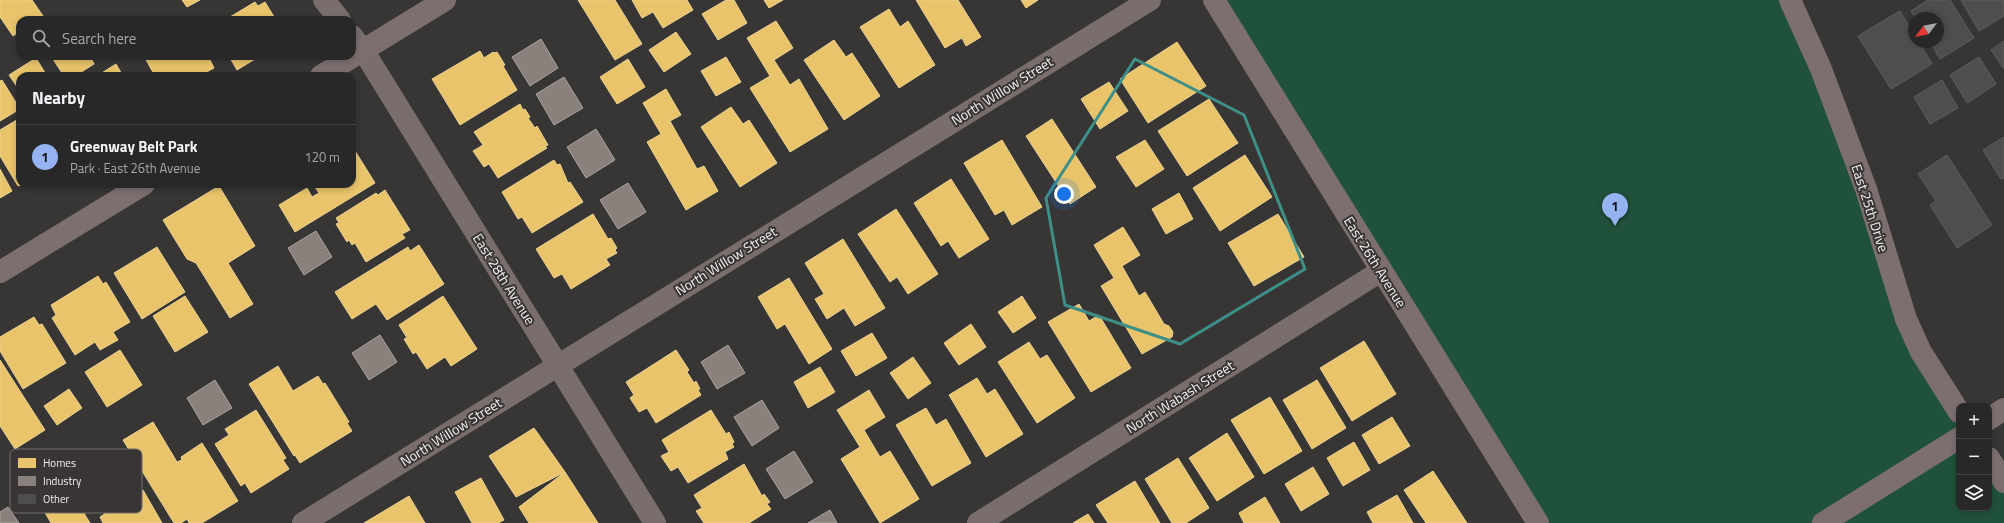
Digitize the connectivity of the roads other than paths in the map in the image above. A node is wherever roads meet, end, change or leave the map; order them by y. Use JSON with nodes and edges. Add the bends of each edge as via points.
{"nodes":[{"id":1,"x":324,"y":0,"type":"edge"},
{"id":2,"x":445,"y":0,"type":"edge"},
{"id":3,"x":1150,"y":0,"type":"edge"},
{"id":4,"x":1214,"y":0,"type":"edge"},
{"id":5,"x":1796,"y":2,"type":"edge"},
{"id":6,"x":337,"y":16,"type":"edge"},
{"id":7,"x":357,"y":43,"type":"edge"},
{"id":8,"x":338,"y":60,"type":"edge"},
{"id":9,"x":325,"y":72,"type":"edge"},
{"id":10,"x":137,"y":188,"type":"edge"},
{"id":11,"x":1382,"y":271,"type":"junction"},
{"id":12,"x":0,"y":272,"type":"edge"},
{"id":13,"x":558,"y":366,"type":"junction"},
{"id":14,"x":1956,"y":407,"type":"edge"},
{"id":15,"x":2004,"y":409,"type":"edge"},
{"id":16,"x":1992,"y":417,"type":"edge"},
{"id":17,"x":1957,"y":439,"type":"edge"},
{"id":18,"x":1992,"y":463,"type":"edge"},
{"id":19,"x":2004,"y":482,"type":"edge"},
{"id":20,"x":303,"y":523,"type":"edge"},
{"id":21,"x":655,"y":523,"type":"edge"},
{"id":22,"x":978,"y":523,"type":"edge"},
{"id":23,"x":1538,"y":523,"type":"edge"},
{"id":24,"x":1823,"y":523,"type":"edge"}],
"edges":[{"from":1,"to":6,"type":"street"},
{"from":2,"to":7,"type":"street"},
{"from":3,"to":13,"type":"street","name":"North Willow Street"},
{"from":4,"to":11,"type":"street","name":"East 26th Avenue"},
{"from":5,"to":14,"type":"street","name":"East 25th Drive","via":[[1866,189],[1906,319],[1921,352]]},
{"from":7,"to":13,"type":"street","name":"East 28th Avenue"},
{"from":8,"to":9,"type":"street"},
{"from":10,"to":12,"type":"street"},
{"from":11,"to":22,"type":"street","name":"North Wabash Street"},
{"from":11,"to":23,"type":"street","name":"East 26th Avenue"},
{"from":13,"to":20,"type":"street","name":"North Willow Street"},
{"from":13,"to":21,"type":"street","name":"East 28th Avenue"},
{"from":15,"to":16,"type":"street"},
{"from":17,"to":24,"type":"street"},
{"from":18,"to":19,"type":"street"}]}
